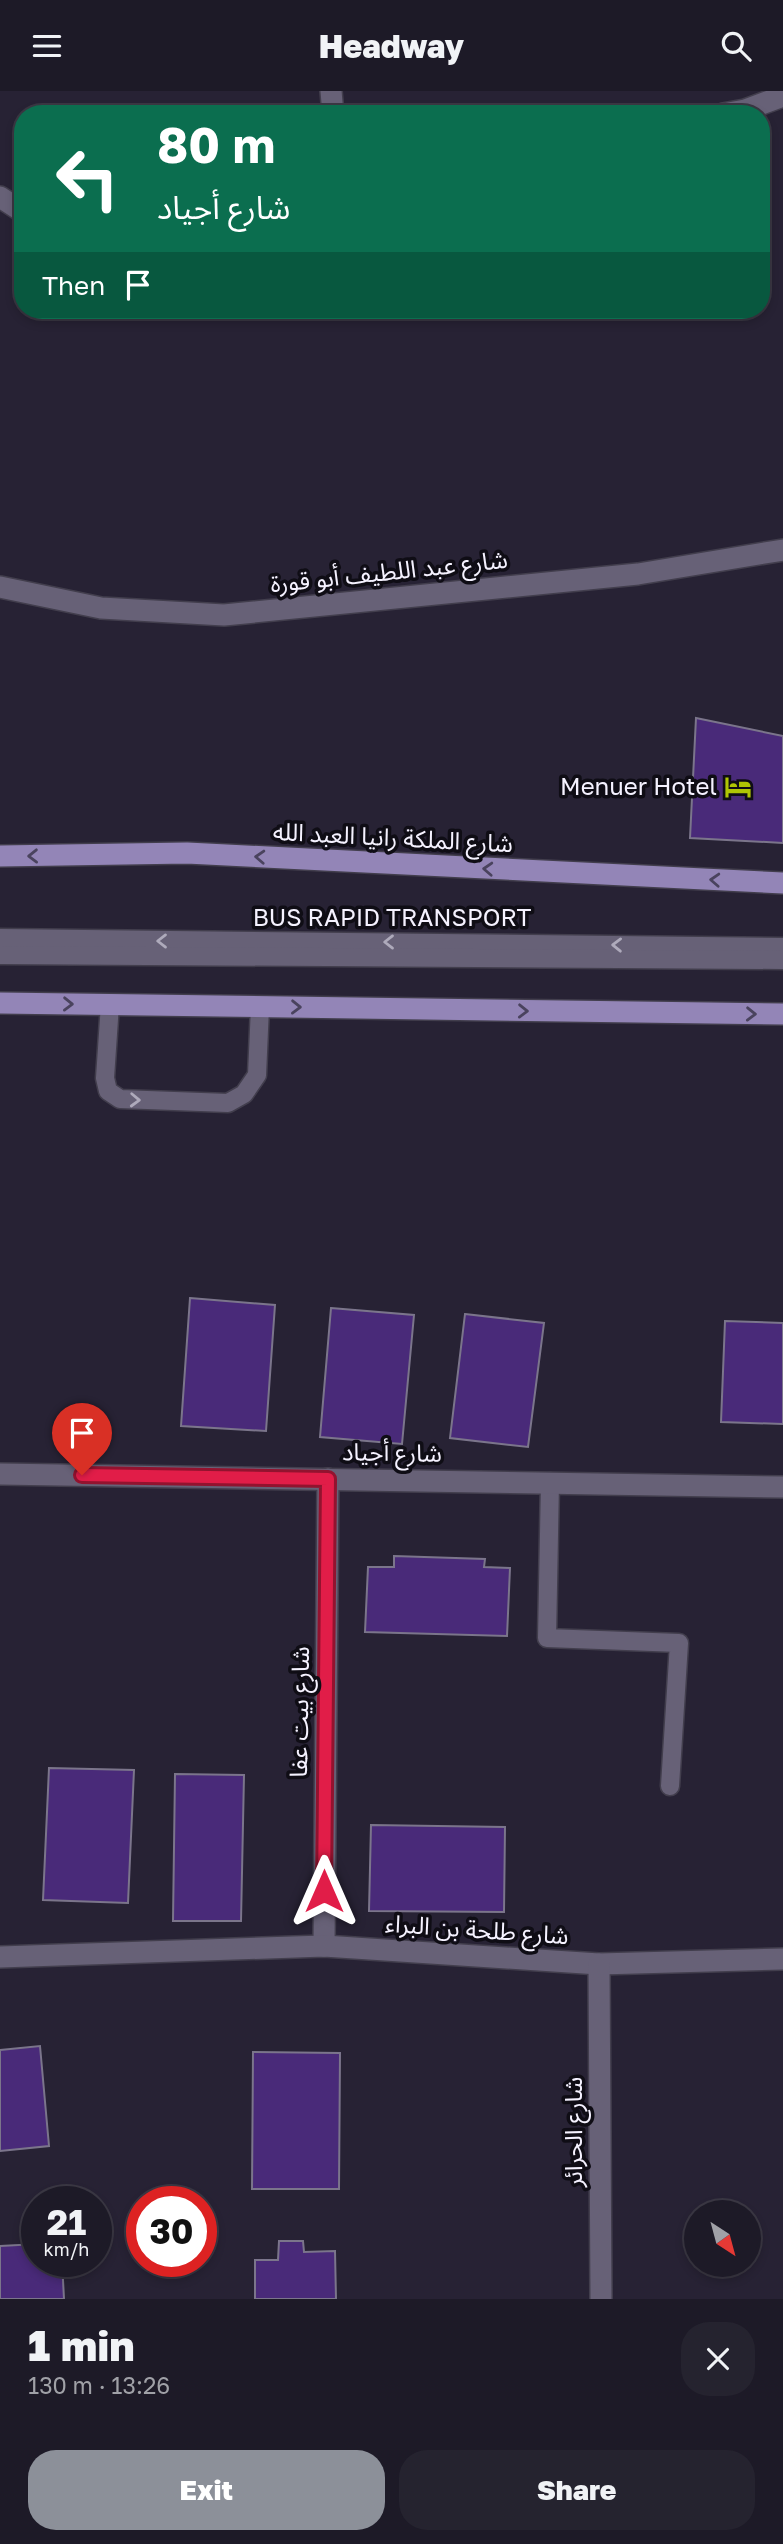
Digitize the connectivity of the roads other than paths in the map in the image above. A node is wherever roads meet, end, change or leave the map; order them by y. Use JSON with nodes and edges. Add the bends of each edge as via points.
{"nodes":[{"id":1,"x":783,"y":96,"type":"edge"},
{"id":2,"x":759,"y":105,"type":"edge"},
{"id":3,"x":783,"y":549,"type":"edge"},
{"id":4,"x":0,"y":587,"type":"edge"},
{"id":5,"x":0,"y":856,"type":"edge"},
{"id":6,"x":783,"y":883,"type":"edge"},
{"id":7,"x":0,"y":938,"type":"edge"},
{"id":8,"x":783,"y":947,"type":"edge"},
{"id":9,"x":0,"y":955,"type":"edge"},
{"id":10,"x":783,"y":960,"type":"edge"},
{"id":11,"x":0,"y":1003,"type":"edge"},
{"id":12,"x":110,"y":1004,"type":"junction"},
{"id":13,"x":260,"y":1007,"type":"junction"},
{"id":14,"x":783,"y":1014,"type":"edge"},
{"id":15,"x":0,"y":1474,"type":"edge"},
{"id":16,"x":328,"y":1479,"type":"junction"},
{"id":17,"x":550,"y":1482,"type":"junction"},
{"id":18,"x":783,"y":1487,"type":"edge"},
{"id":19,"x":670,"y":1786,"type":"dead end"},
{"id":20,"x":324,"y":1946,"type":"junction"},
{"id":21,"x":0,"y":1957,"type":"edge"},
{"id":22,"x":783,"y":1959,"type":"edge"},
{"id":23,"x":599,"y":1964,"type":"junction"},
{"id":24,"x":601,"y":2299,"type":"edge"}],
"edges":[{"from":1,"to":2,"type":"street"},
{"from":3,"to":4,"type":"street","name":"شارع عبد اللطيف أبو قورة","via":[[638,574],[224,615],[101,608]]},
{"from":6,"to":5,"type":"main road","name":"شارع الملكة رانيا العبد الله","one_way":true,"via":[[187,853]]},
{"from":8,"to":7,"type":"lane","name":"BUS RAPID TRANSPORT","one_way":true},
{"from":9,"to":10,"type":"lane","name":"BUS RAPID TRANSPORT"},
{"from":11,"to":12,"type":"main road","one_way":true},
{"from":12,"to":13,"type":"main road"},
{"from":12,"to":13,"type":"lane","one_way":true,"via":[[104,1079],[108,1091],[120,1099],[228,1103],[244,1094],[257,1075]]},
{"from":13,"to":14,"type":"main road","one_way":true},
{"from":15,"to":16,"type":"street","name":"شارع أجياد"},
{"from":16,"to":17,"type":"street","name":"شارع أجياد"},
{"from":16,"to":20,"type":"street","name":"شارع بيت عفا"},
{"from":17,"to":18,"type":"street","name":"شارع أجياد"},
{"from":17,"to":19,"type":"lane","via":[[547,1638],[679,1643]]},
{"from":20,"to":21,"type":"street","name":"شارع طلحة بن البراء"},
{"from":20,"to":23,"type":"street","name":"شارع طلحة بن البراء"},
{"from":22,"to":23,"type":"street","name":"شارع طلحة بن البراء"},
{"from":23,"to":24,"type":"street","name":"شارع الحرائر"}]}
